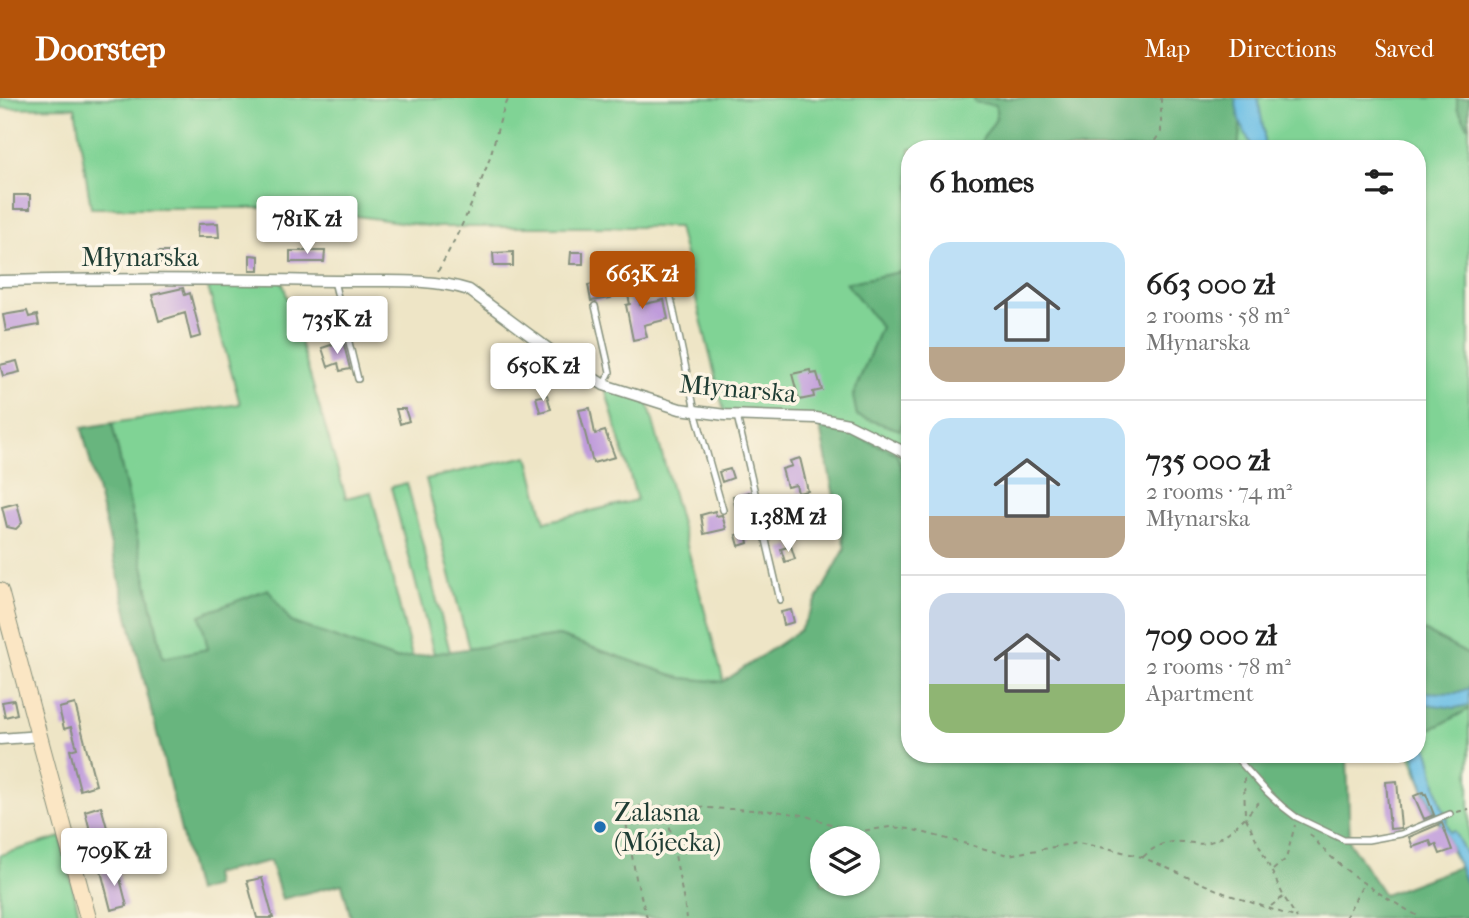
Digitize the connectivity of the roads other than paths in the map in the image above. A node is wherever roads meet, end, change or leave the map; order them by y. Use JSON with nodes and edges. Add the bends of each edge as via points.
{"nodes":[{"id":1,"x":0,"y":281,"type":"edge"},
{"id":2,"x":334,"y":281,"type":"junction"},
{"id":3,"x":671,"y":298,"type":"dead end"},
{"id":4,"x":596,"y":306,"type":"dead end"},
{"id":5,"x":358,"y":379,"type":"dead end"},
{"id":6,"x":604,"y":385,"type":"junction"},
{"id":7,"x":695,"y":411,"type":"junction"},
{"id":8,"x":737,"y":415,"type":"junction"},
{"id":9,"x":901,"y":451,"type":"edge"},
{"id":10,"x":723,"y":510,"type":"dead end"},
{"id":11,"x":0,"y":591,"type":"edge"},
{"id":12,"x":779,"y":600,"type":"dead end"},
{"id":13,"x":40,"y":736,"type":"junction"},
{"id":14,"x":0,"y":738,"type":"edge"},
{"id":15,"x":1241,"y":763,"type":"edge"},
{"id":16,"x":1449,"y":814,"type":"road end"},
{"id":17,"x":88,"y":918,"type":"edge"}],
"edges":[{"from":1,"to":2,"type":"street","name":"Młynarska"},
{"from":2,"to":5,"type":"lane"},
{"from":2,"to":6,"type":"street","name":"Młynarska","via":[[469,290]]},
{"from":3,"to":7,"type":"lane"},
{"from":4,"to":6,"type":"lane","via":[[610,372]]},
{"from":6,"to":7,"type":"street","name":"Młynarska"},
{"from":7,"to":8,"type":"street","name":"Młynarska"},
{"from":7,"to":10,"type":"lane"},
{"from":8,"to":9,"type":"street","name":"Młynarska","via":[[816,418],[848,425]]},
{"from":8,"to":12,"type":"lane"},
{"from":11,"to":13,"type":"street"},
{"from":13,"to":14,"type":"street"},
{"from":13,"to":17,"type":"street"},
{"from":15,"to":16,"type":"lane","via":[[1296,817],[1344,840],[1401,834]]}]}
